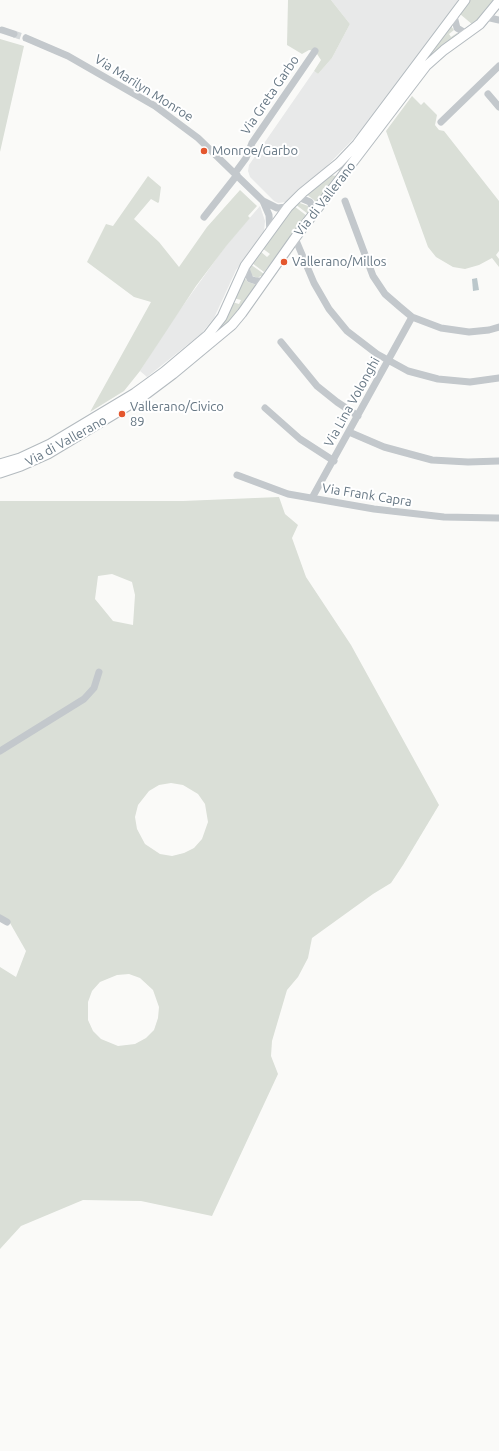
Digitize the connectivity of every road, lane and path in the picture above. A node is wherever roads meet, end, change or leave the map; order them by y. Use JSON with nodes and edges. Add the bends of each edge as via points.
{"nodes":[{"id":1,"x":465,"y":0,"type":"edge"},
{"id":2,"x":499,"y":2,"type":"edge"},
{"id":3,"x":454,"y":16,"type":"junction"},
{"id":4,"x":486,"y":18,"type":"junction"},
{"id":5,"x":499,"y":20,"type":"edge"},
{"id":6,"x":2,"y":30,"type":"dead end"},
{"id":7,"x":14,"y":34,"type":"tunnel mouth"},
{"id":8,"x":467,"y":34,"type":"junction"},
{"id":9,"x":26,"y":38,"type":"tunnel mouth"},
{"id":10,"x":315,"y":51,"type":"dead end"},
{"id":11,"x":499,"y":66,"type":"edge"},
{"id":12,"x":488,"y":94,"type":"dead end"},
{"id":13,"x":499,"y":107,"type":"edge"},
{"id":14,"x":441,"y":122,"type":"dead end"},
{"id":15,"x":236,"y":174,"type":"junction"},
{"id":16,"x":298,"y":196,"type":"junction"},
{"id":17,"x":263,"y":201,"type":"junction"},
{"id":18,"x":345,"y":201,"type":"dead end"},
{"id":19,"x":288,"y":207,"type":"junction"},
{"id":20,"x":315,"y":213,"type":"junction"},
{"id":21,"x":204,"y":217,"type":"dead end"},
{"id":22,"x":270,"y":232,"type":"junction"},
{"id":23,"x":295,"y":238,"type":"junction"},
{"id":24,"x":245,"y":266,"type":"junction"},
{"id":25,"x":264,"y":281,"type":"junction"},
{"id":26,"x":412,"y":317,"type":"junction"},
{"id":27,"x":499,"y":327,"type":"edge"},
{"id":28,"x":281,"y":342,"type":"dead end"},
{"id":29,"x":388,"y":362,"type":"junction"},
{"id":30,"x":499,"y":378,"type":"edge"},
{"id":31,"x":265,"y":408,"type":"dead end"},
{"id":32,"x":358,"y":416,"type":"junction"},
{"id":33,"x":349,"y":432,"type":"junction"},
{"id":34,"x":334,"y":461,"type":"junction"},
{"id":35,"x":499,"y":461,"type":"edge"},
{"id":36,"x":0,"y":464,"type":"edge"},
{"id":37,"x":0,"y":473,"type":"edge"},
{"id":38,"x":237,"y":475,"type":"dead end"},
{"id":39,"x":312,"y":498,"type":"junction"},
{"id":40,"x":498,"y":518,"type":"dead end"},
{"id":41,"x":99,"y":672,"type":"dead end"},
{"id":42,"x":0,"y":751,"type":"edge"},
{"id":43,"x":0,"y":918,"type":"edge"},
{"id":44,"x":7,"y":922,"type":"dead end"}],
"edges":[{"from":1,"to":3,"type":"street","name":"Via di Vallerano"},
{"from":2,"to":4,"type":"street","name":"Via di Vallerano"},
{"from":3,"to":8,"type":"street","via":[[457,28]]},
{"from":3,"to":16,"type":"street","name":"Via di Vallerano","via":[[357,144],[328,173]]},
{"from":4,"to":5,"type":"street"},
{"from":4,"to":8,"type":"street","name":"Via di Vallerano"},
{"from":6,"to":7,"type":"street"},
{"from":8,"to":20,"type":"street","name":"Via di Vallerano","via":[[426,66]]},
{"from":9,"to":15,"type":"street","name":"Via Marilyn Monroe","via":[[72,58],[155,106],[194,134]]},
{"from":10,"to":15,"type":"street","name":"Via Greta Garbo","via":[[252,143]]},
{"from":11,"to":14,"type":"street"},
{"from":12,"to":13,"type":"street"},
{"from":15,"to":17,"type":"street","name":"Via Marilyn Monroe"},
{"from":15,"to":21,"type":"street"},
{"from":16,"to":19,"type":"street","name":"Via di Vallerano"},
{"from":16,"to":20,"type":"street","via":[[310,202]]},
{"from":17,"to":19,"type":"street","name":"Via Marilyn Monroe","via":[[277,208]]},
{"from":17,"to":22,"type":"street","name":"Via Marilyn Monroe","via":[[269,215]]},
{"from":18,"to":26,"type":"street","via":[[376,281],[389,298]]},
{"from":19,"to":22,"type":"street","name":"Via di Vallerano"},
{"from":20,"to":23,"type":"street","name":"Via di Vallerano"},
{"from":22,"to":24,"type":"street","name":"Via di Vallerano"},
{"from":23,"to":25,"type":"street","name":"Via di Vallerano"},
{"from":23,"to":29,"type":"street","via":[[314,284],[336,318],[356,339]]},
{"from":24,"to":25,"type":"street","via":[[250,279]]},
{"from":24,"to":36,"type":"street","name":"Via di Vallerano","via":[[224,314],[215,328],[164,372],[135,393],[55,441]]},
{"from":25,"to":37,"type":"street","name":"Via di Vallerano","via":[[232,325],[156,387],[48,454]]},
{"from":26,"to":27,"type":"street","via":[[432,326],[450,330],[478,331]]},
{"from":26,"to":29,"type":"street","name":"Via Lina Volonghi"},
{"from":28,"to":32,"type":"street","via":[[317,386]]},
{"from":29,"to":30,"type":"street","via":[[417,374],[446,380],[470,382]]},
{"from":29,"to":32,"type":"street","name":"Via Lina Volonghi"},
{"from":31,"to":34,"type":"street","via":[[300,439]]},
{"from":32,"to":33,"type":"street","name":"Via Lina Volonghi"},
{"from":33,"to":34,"type":"street","name":"Via Lina Volonghi"},
{"from":33,"to":35,"type":"street","via":[[384,448],[427,459]]},
{"from":34,"to":39,"type":"street","name":"Via Lina Volonghi"},
{"from":38,"to":39,"type":"street","name":"Via Frank Capra","via":[[281,492]]},
{"from":39,"to":40,"type":"street","name":"Via Frank Capra","via":[[410,514]]},
{"from":41,"to":42,"type":"street","via":[[94,688],[84,699]]},
{"from":43,"to":44,"type":"street"}]}
